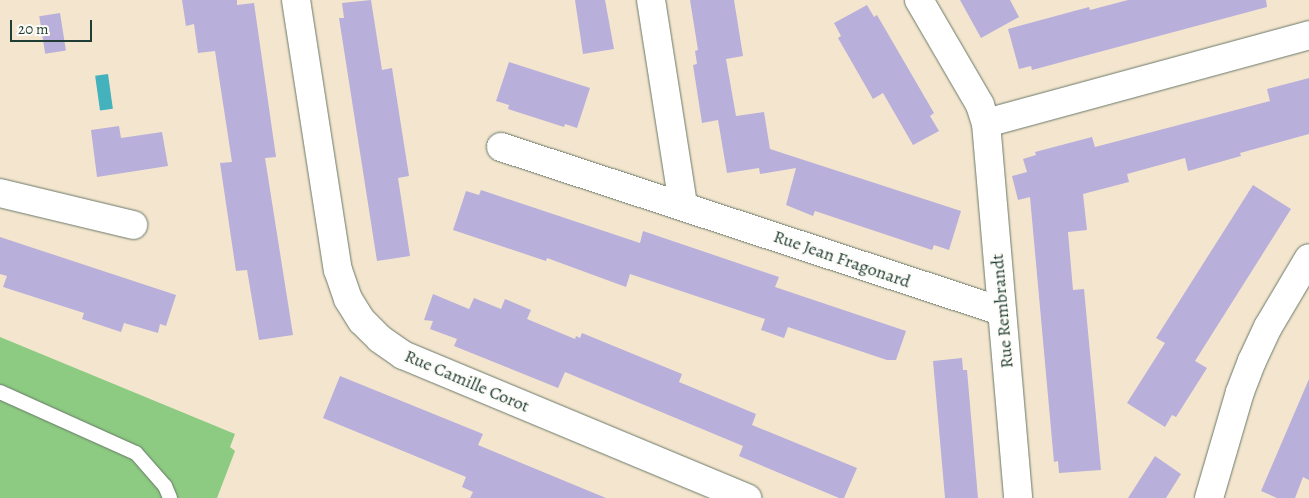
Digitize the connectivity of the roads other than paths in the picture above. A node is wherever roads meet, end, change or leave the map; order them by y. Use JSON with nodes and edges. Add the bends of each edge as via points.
{"nodes":[{"id":1,"x":296,"y":0,"type":"edge"},
{"id":2,"x":651,"y":0,"type":"edge"},
{"id":3,"x":919,"y":0,"type":"edge"},
{"id":4,"x":1309,"y":35,"type":"edge"},
{"id":5,"x":986,"y":123,"type":"junction"},
{"id":6,"x":501,"y":147,"type":"dead end"},
{"id":7,"x":0,"y":193,"type":"edge"},
{"id":8,"x":683,"y":205,"type":"junction"},
{"id":9,"x":133,"y":225,"type":"dead end"},
{"id":10,"x":1309,"y":258,"type":"edge"},
{"id":11,"x":1001,"y":311,"type":"junction"},
{"id":12,"x":0,"y":392,"type":"edge"},
{"id":13,"x":170,"y":498,"type":"edge"},
{"id":14,"x":747,"y":498,"type":"edge"},
{"id":15,"x":1018,"y":498,"type":"edge"},
{"id":16,"x":1209,"y":498,"type":"edge"}],
"edges":[{"from":1,"to":14,"type":"street","name":"Rue Camille Corot","via":[[338,270],[348,299],[362,321],[403,355]]},
{"from":2,"to":8,"type":"street"},
{"from":3,"to":5,"type":"street","name":"Rue Rembrandt","via":[[980,106]]},
{"from":4,"to":5,"type":"street"},
{"from":5,"to":11,"type":"street","name":"Rue Rembrandt"},
{"from":6,"to":8,"type":"street","name":"Rue Jean Fragonard"},
{"from":7,"to":9,"type":"street"},
{"from":8,"to":11,"type":"street","name":"Rue Jean Fragonard"},
{"from":10,"to":16,"type":"street","via":[[1252,361]]},
{"from":11,"to":15,"type":"street","name":"Rue Rembrandt"},
{"from":12,"to":13,"type":"lane","via":[[136,454],[165,486]]}]}
